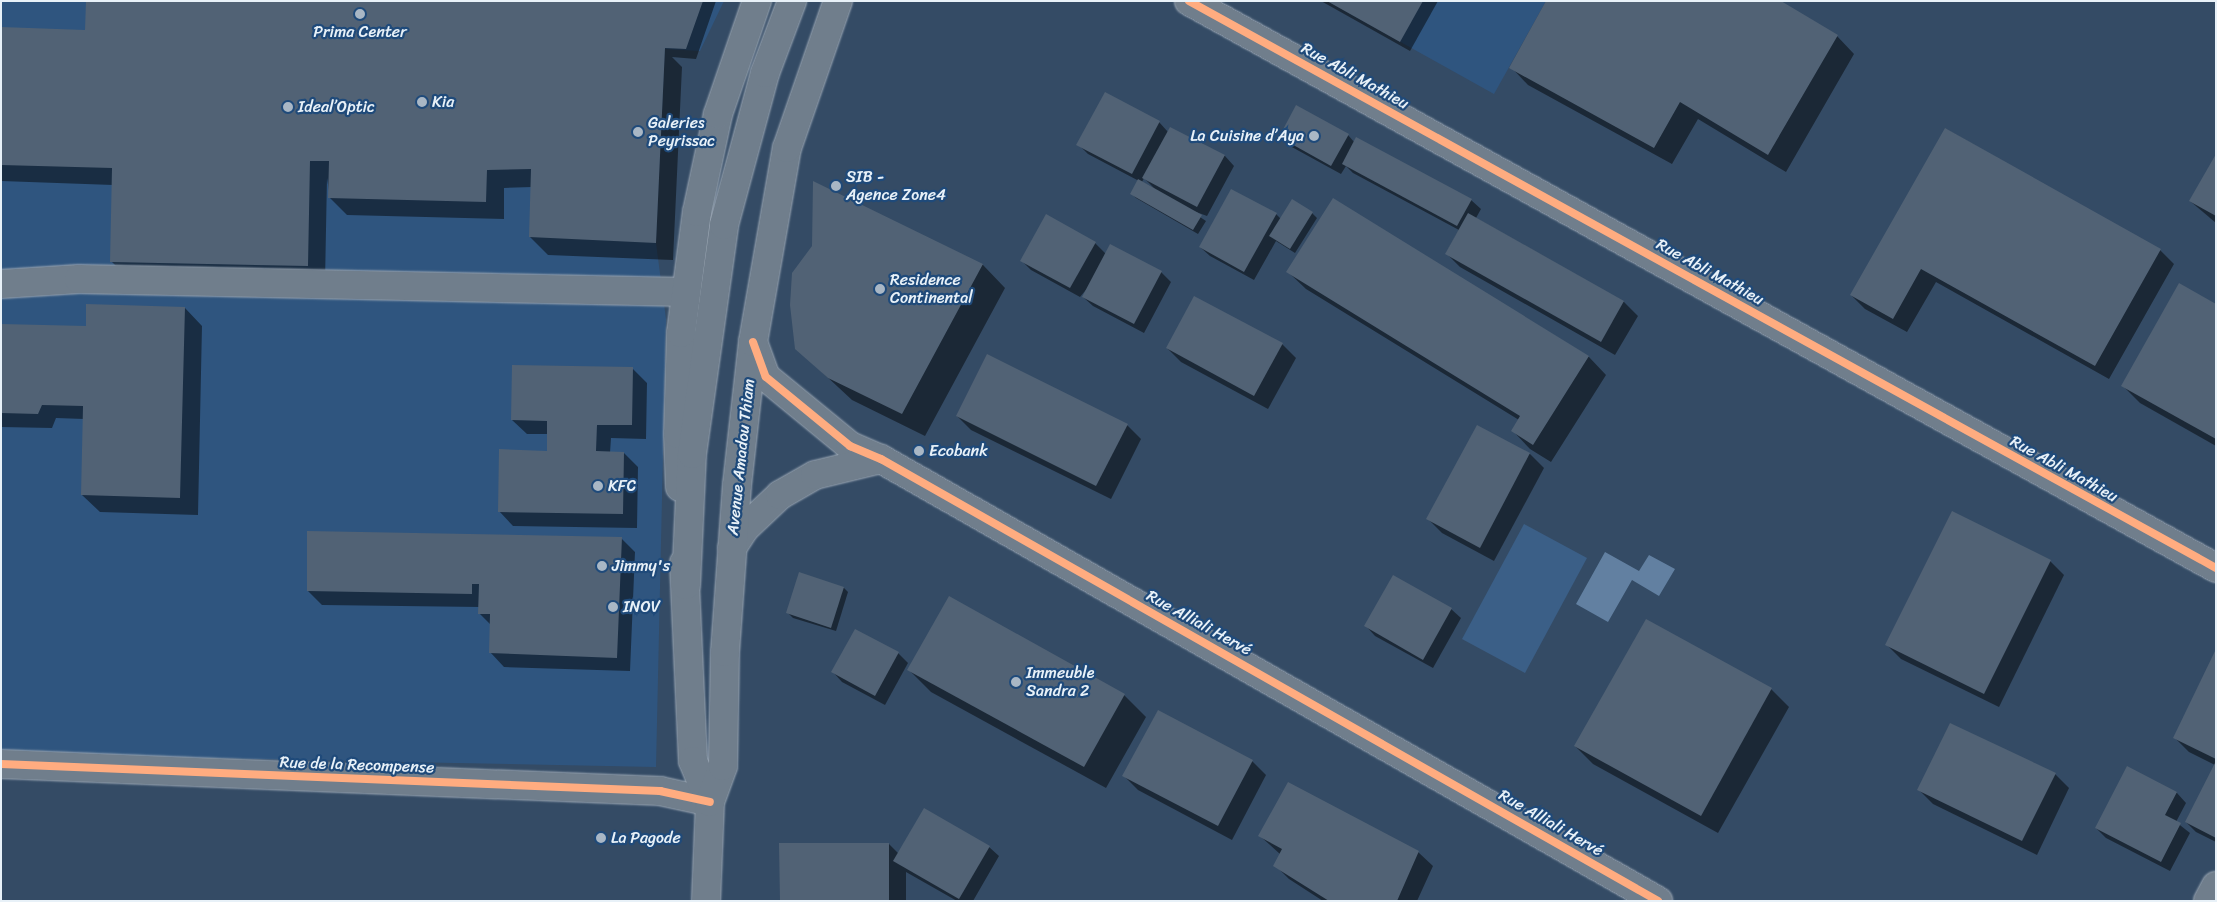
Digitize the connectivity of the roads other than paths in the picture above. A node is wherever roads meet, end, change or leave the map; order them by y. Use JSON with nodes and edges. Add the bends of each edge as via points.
{"nodes":[{"id":1,"x":757,"y":1,"type":"edge"},
{"id":2,"x":792,"y":1,"type":"edge"},
{"id":3,"x":838,"y":1,"type":"edge"},
{"id":4,"x":1189,"y":1,"type":"edge"},
{"id":5,"x":1,"y":284,"type":"edge"},
{"id":6,"x":686,"y":292,"type":"junction"},
{"id":7,"x":753,"y":342,"type":"junction"},
{"id":8,"x":881,"y":459,"type":"junction"},
{"id":9,"x":732,"y":548,"type":"junction"},
{"id":10,"x":2216,"y":568,"type":"edge"},
{"id":11,"x":686,"y":585,"type":"junction"},
{"id":12,"x":1,"y":764,"type":"edge"},
{"id":13,"x":710,"y":802,"type":"junction"},
{"id":14,"x":2216,"y":886,"type":"edge"},
{"id":15,"x":706,"y":901,"type":"edge"},
{"id":16,"x":1658,"y":901,"type":"edge"},
{"id":17,"x":2208,"y":901,"type":"edge"}],
"edges":[{"from":1,"to":6,"type":"main road","name":"Avenue Amadou Thiam","via":[[718,114],[697,212]]},
{"from":2,"to":11,"type":"main road","via":[[765,73],[724,225],[693,444]]},
{"from":3,"to":7,"type":"main road","name":"Avenue Amadou Thiam","via":[[787,148]]},
{"from":4,"to":10,"type":"main road","name":"Rue Abli Mathieu"},
{"from":5,"to":6,"type":"main road","via":[[79,279]]},
{"from":6,"to":11,"type":"main road","name":"Avenue Amadou Thiam","via":[[678,434]]},
{"from":7,"to":8,"type":"main road","name":"Rue Alliali Hervé","via":[[766,377],[850,446]]},
{"from":7,"to":9,"type":"main road","name":"Avenue Amadou Thiam"},
{"from":8,"to":9,"type":"main road","via":[[815,475],[780,495],[746,528]]},
{"from":8,"to":16,"type":"main road","name":"Rue Alliali Hervé"},
{"from":9,"to":13,"type":"main road","name":"Avenue Amadou Thiam","via":[[725,652],[723,766]]},
{"from":11,"to":13,"type":"main road","name":"Avenue Amadou Thiam","via":[[693,761]]},
{"from":12,"to":13,"type":"main road","name":"Rue de la Recompense","via":[[660,792]]},
{"from":13,"to":15,"type":"main road","name":"Avenue Amadou Thiam"},
{"from":14,"to":17,"type":"main road"}]}
